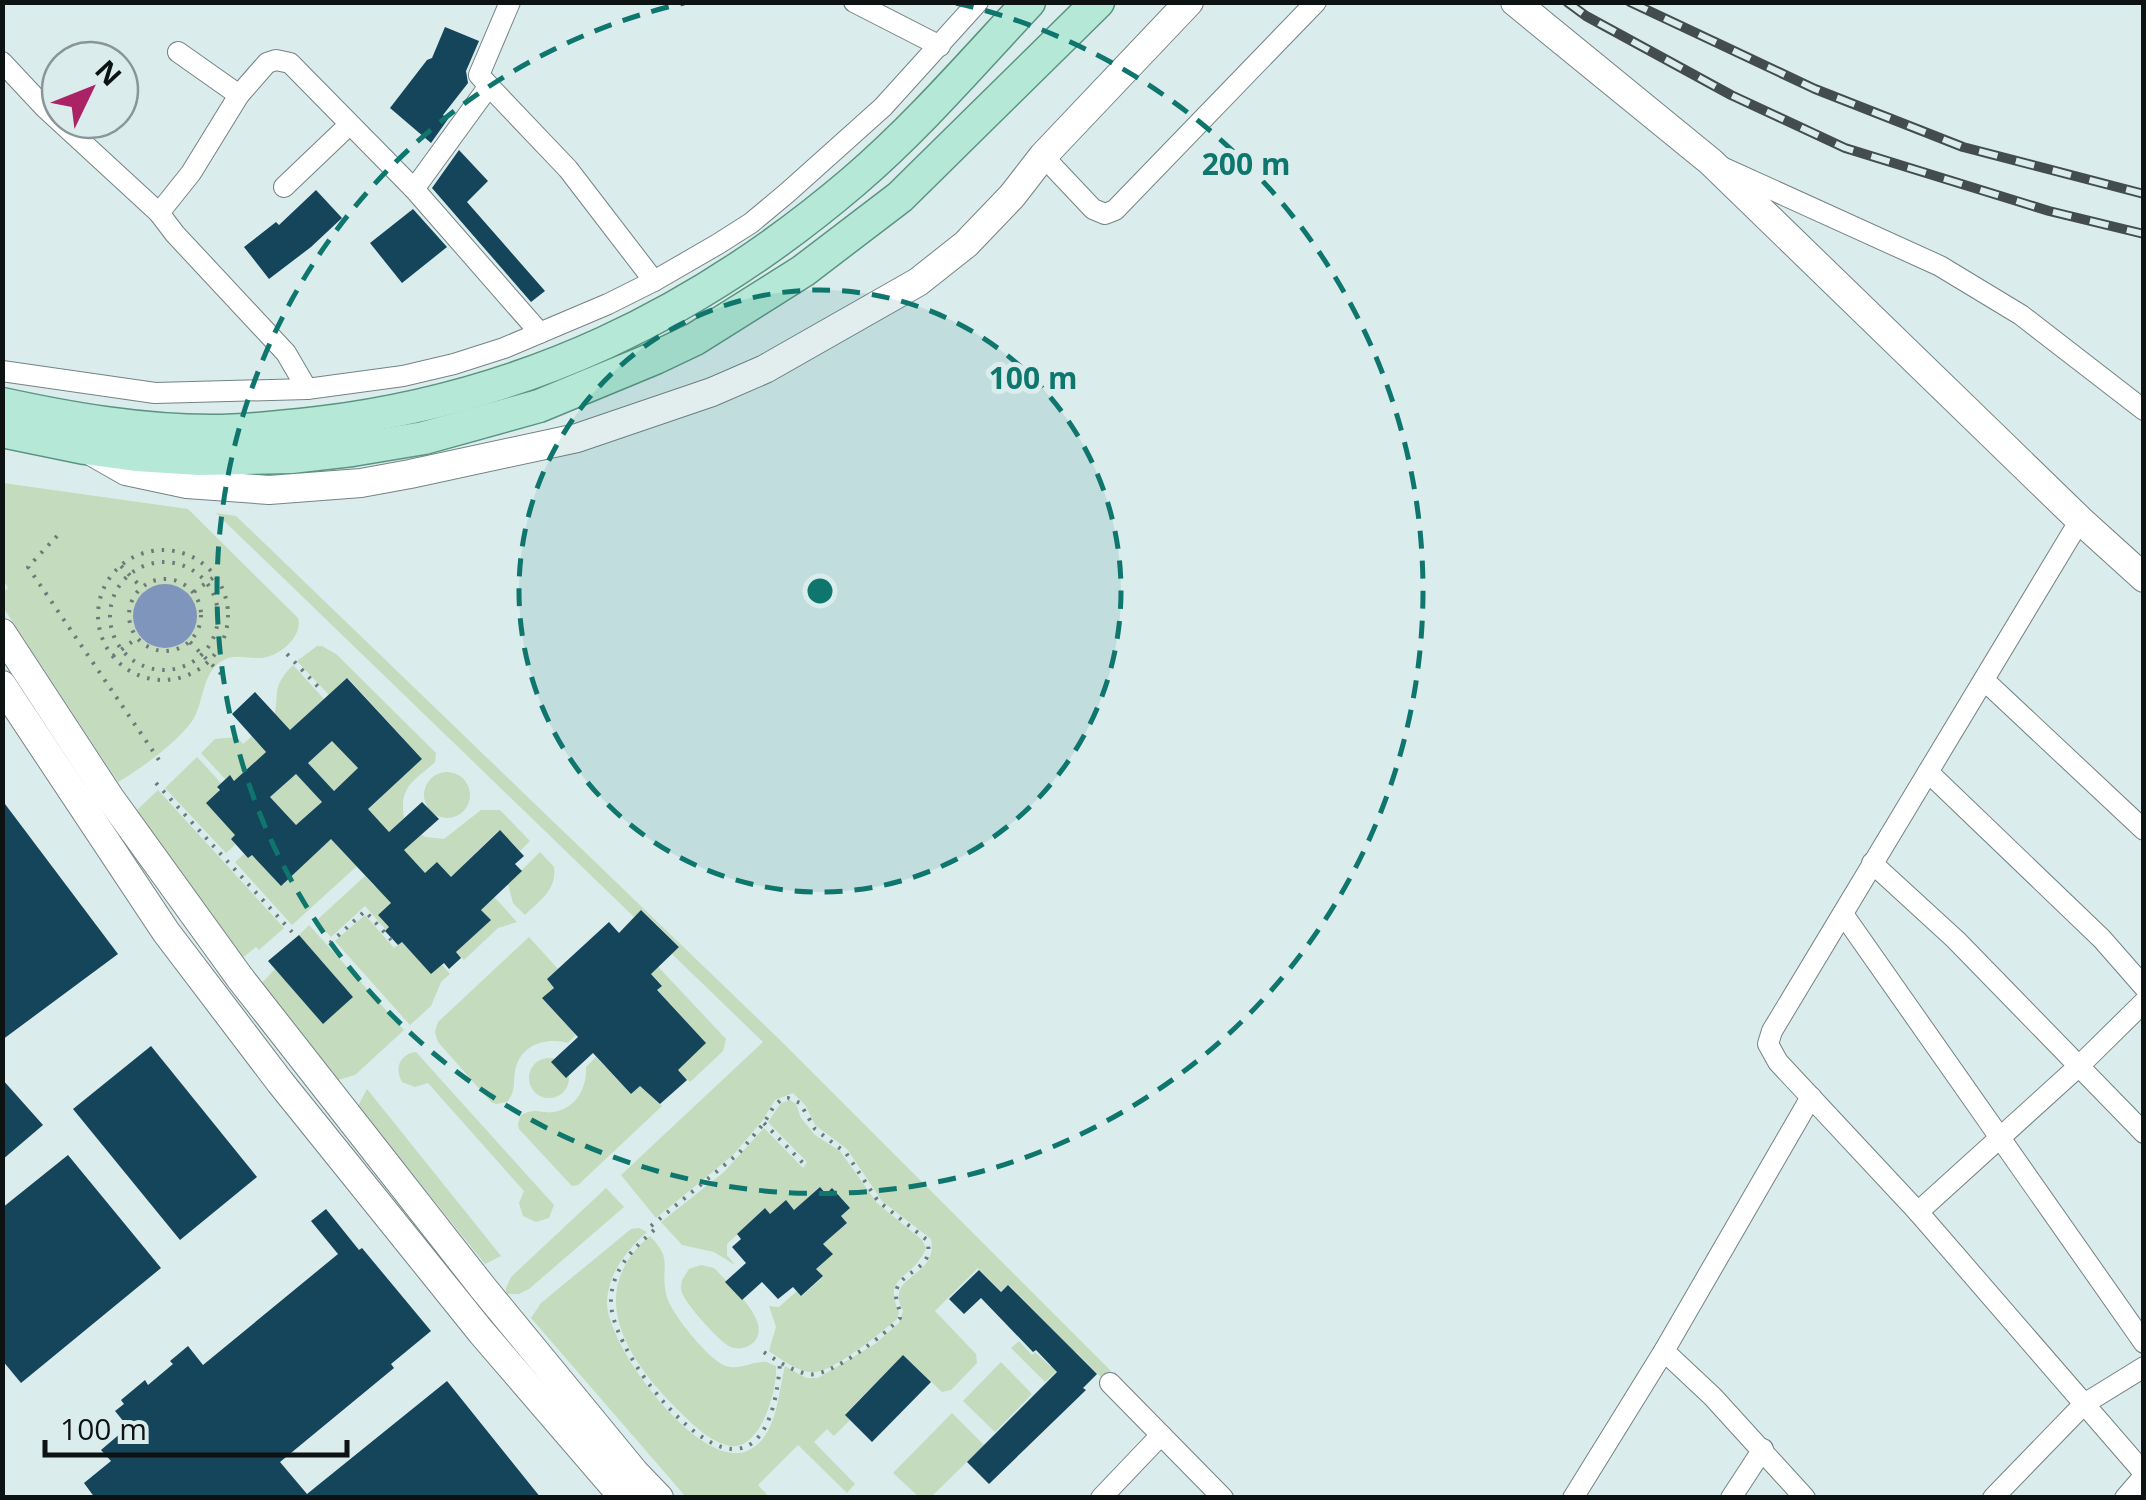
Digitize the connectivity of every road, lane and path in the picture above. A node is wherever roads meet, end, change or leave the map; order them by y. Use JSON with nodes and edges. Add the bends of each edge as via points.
{"nodes":[{"id":1,"x":510,"y":2,"type":"edge"},
{"id":2,"x":854,"y":2,"type":"edge"},
{"id":3,"x":978,"y":2,"type":"edge"},
{"id":4,"x":1028,"y":2,"type":"edge"},
{"id":5,"x":1098,"y":2,"type":"edge"},
{"id":6,"x":1188,"y":2,"type":"edge"},
{"id":7,"x":1316,"y":2,"type":"edge"},
{"id":8,"x":1515,"y":2,"type":"edge"},
{"id":9,"x":940,"y":46,"type":"junction"},
{"id":10,"x":178,"y":52,"type":"dead end"},
{"id":11,"x":2,"y":62,"type":"edge"},
{"id":12,"x":489,"y":86,"type":"junction"},
{"id":13,"x":239,"y":95,"type":"junction"},
{"id":14,"x":349,"y":125,"type":"junction"},
{"id":15,"x":1042,"y":156,"type":"junction"},
{"id":16,"x":1711,"y":162,"type":"junction"},
{"id":17,"x":284,"y":187,"type":"dead end"},
{"id":18,"x":414,"y":189,"type":"junction"},
{"id":19,"x":159,"y":213,"type":"junction"},
{"id":20,"x":654,"y":281,"type":"junction"},
{"id":21,"x":540,"y":333,"type":"junction"},
{"id":22,"x":2,"y":370,"type":"edge"},
{"id":23,"x":307,"y":389,"type":"junction"},
{"id":24,"x":2,"y":404,"type":"edge"},
{"id":25,"x":2144,"y":410,"type":"edge"},
{"id":26,"x":2,"y":431,"type":"edge"},
{"id":27,"x":86,"y":448,"type":"junction"},
{"id":28,"x":2,"y":455,"type":"edge"},
{"id":29,"x":2080,"y":520,"type":"junction"},
{"id":30,"x":56,"y":536,"type":"dead end"},
{"id":31,"x":120,"y":566,"type":"junction"},
{"id":32,"x":129,"y":574,"type":"junction"},
{"id":33,"x":215,"y":576,"type":"junction"},
{"id":34,"x":2144,"y":578,"type":"edge"},
{"id":35,"x":206,"y":582,"type":"junction"},
{"id":36,"x":141,"y":587,"type":"junction"},
{"id":37,"x":194,"y":592,"type":"junction"},
{"id":38,"x":2,"y":633,"type":"edge"},
{"id":39,"x":137,"y":638,"type":"junction"},
{"id":40,"x":190,"y":642,"type":"junction"},
{"id":41,"x":121,"y":650,"type":"junction"},
{"id":42,"x":288,"y":654,"type":"dead end"},
{"id":43,"x":202,"y":655,"type":"junction"},
{"id":44,"x":113,"y":656,"type":"junction"},
{"id":45,"x":208,"y":662,"type":"junction"},
{"id":46,"x":222,"y":675,"type":"dead end"},
{"id":47,"x":1984,"y":680,"type":"junction"},
{"id":48,"x":2,"y":684,"type":"edge"},
{"id":49,"x":322,"y":692,"type":"dead end"},
{"id":50,"x":159,"y":760,"type":"dead end"},
{"id":51,"x":1928,"y":772,"type":"junction"},
{"id":52,"x":156,"y":783,"type":"dead end"},
{"id":53,"x":101,"y":810,"type":"junction"},
{"id":54,"x":2144,"y":830,"type":"edge"},
{"id":55,"x":1872,"y":863,"type":"junction"},
{"id":56,"x":1843,"y":914,"type":"junction"},
{"id":57,"x":292,"y":932,"type":"dead end"},
{"id":58,"x":330,"y":943,"type":"dead end"},
{"id":59,"x":396,"y":945,"type":"dead end"},
{"id":60,"x":2144,"y":986,"type":"edge"},
{"id":61,"x":2144,"y":1002,"type":"edge"},
{"id":62,"x":2079,"y":1066,"type":"junction"},
{"id":63,"x":1811,"y":1097,"type":"junction"},
{"id":64,"x":764,"y":1123,"type":"junction"},
{"id":65,"x":2144,"y":1133,"type":"edge"},
{"id":66,"x":2001,"y":1136,"type":"junction"},
{"id":67,"x":804,"y":1164,"type":"dead end"},
{"id":68,"x":412,"y":1197,"type":"junction"},
{"id":69,"x":1918,"y":1212,"type":"junction"},
{"id":70,"x":388,"y":1216,"type":"junction"},
{"id":71,"x":2144,"y":1343,"type":"edge"},
{"id":72,"x":758,"y":1349,"type":"dead end"},
{"id":73,"x":1664,"y":1351,"type":"junction"},
{"id":74,"x":780,"y":1361,"type":"junction"},
{"id":75,"x":2144,"y":1367,"type":"edge"},
{"id":76,"x":1110,"y":1382,"type":"dead end"},
{"id":77,"x":2084,"y":1404,"type":"junction"},
{"id":78,"x":1162,"y":1435,"type":"junction"},
{"id":79,"x":1762,"y":1449,"type":"junction"},
{"id":80,"x":2144,"y":1475,"type":"edge"},
{"id":81,"x":624,"y":1498,"type":"edge"},
{"id":82,"x":659,"y":1498,"type":"edge"},
{"id":83,"x":1101,"y":1498,"type":"edge"},
{"id":84,"x":1223,"y":1498,"type":"edge"},
{"id":85,"x":1573,"y":1498,"type":"edge"},
{"id":86,"x":1731,"y":1498,"type":"edge"},
{"id":87,"x":1805,"y":1498,"type":"edge"},
{"id":88,"x":1993,"y":1498,"type":"edge"},
{"id":89,"x":2125,"y":1498,"type":"edge"}],
"edges":[{"from":1,"to":12,"type":"street","via":[[479,75]]},
{"from":2,"to":9,"type":"street"},
{"from":3,"to":9,"type":"street"},
{"from":4,"to":24,"type":"main road","via":[[935,102],[823,206],[710,288],[557,364],[414,407],[260,429],[144,428]]},
{"from":5,"to":27,"type":"main road","via":[[884,209],[803,272],[655,358],[540,406],[352,450],[200,459]]},
{"from":6,"to":15,"type":"street"},
{"from":7,"to":15,"type":"street","via":[[1114,210],[1093,209]]},
{"from":8,"to":16,"type":"street"},
{"from":9,"to":20,"type":"street","via":[[775,203]]},
{"from":10,"to":13,"type":"street"},
{"from":11,"to":19,"type":"street"},
{"from":12,"to":18,"type":"street"},
{"from":12,"to":20,"type":"street","via":[[568,169]]},
{"from":13,"to":14,"type":"street","via":[[266,63],[290,63]]},
{"from":13,"to":19,"type":"street"},
{"from":14,"to":17,"type":"street"},
{"from":14,"to":18,"type":"street"},
{"from":15,"to":27,"type":"street","via":[[966,244],[918,282],[741,381],[578,438],[410,474],[268,490],[126,472]]},
{"from":16,"to":25,"type":"street","via":[[1940,266],[2022,315]]},
{"from":16,"to":29,"type":"street"},
{"from":18,"to":21,"type":"street"},
{"from":19,"to":23,"type":"street","via":[[286,353]]},
{"from":20,"to":21,"type":"street"},
{"from":21,"to":23,"type":"street","via":[[454,364]]},
{"from":22,"to":23,"type":"street","via":[[155,392]]},
{"from":26,"to":27,"type":"main road"},
{"from":27,"to":28,"type":"main road"},
{"from":29,"to":34,"type":"street"},
{"from":29,"to":47,"type":"street"},
{"from":30,"to":50,"type":"path","via":[[28,567]]},
{"from":31,"to":32,"type":"path"},
{"from":31,"to":33,"type":"path","via":[[144,552],[170,550],[195,558]]},
{"from":31,"to":44,"type":"path","via":[[98,609]]},
{"from":32,"to":35,"type":"path","via":[[163,562],[187,567]]},
{"from":32,"to":36,"type":"path"},
{"from":32,"to":41,"type":"path","via":[[109,610]]},
{"from":33,"to":35,"type":"path"},
{"from":33,"to":45,"type":"path","via":[[226,600],[227,626]]},
{"from":35,"to":37,"type":"path"},
{"from":35,"to":43,"type":"path","via":[[218,614]]},
{"from":36,"to":37,"type":"path","via":[[168,578]]},
{"from":36,"to":39,"type":"path","via":[[129,608]]},
{"from":37,"to":40,"type":"path","via":[[202,618]]},
{"from":38,"to":53,"type":"street"},
{"from":39,"to":40,"type":"path","via":[[163,651]]},
{"from":39,"to":41,"type":"path"},
{"from":40,"to":43,"type":"path"},
{"from":41,"to":43,"type":"path","via":[[161,671],[183,668]]},
{"from":41,"to":44,"type":"path"},
{"from":42,"to":49,"type":"path"},
{"from":43,"to":45,"type":"path"},
{"from":44,"to":45,"type":"path","via":[[131,671],[166,680]]},
{"from":45,"to":46,"type":"path"},
{"from":47,"to":51,"type":"street"},
{"from":47,"to":54,"type":"street"},
{"from":48,"to":53,"type":"street"},
{"from":51,"to":55,"type":"street"},
{"from":51,"to":60,"type":"street"},
{"from":52,"to":57,"type":"path"},
{"from":53,"to":68,"type":"street"},
{"from":53,"to":70,"type":"street","via":[[166,932]]},
{"from":55,"to":56,"type":"street"},
{"from":55,"to":62,"type":"street"},
{"from":56,"to":63,"type":"street","via":[[1768,1044]]},
{"from":56,"to":66,"type":"street"},
{"from":58,"to":59,"type":"path","via":[[364,911]]},
{"from":61,"to":62,"type":"street"},
{"from":62,"to":65,"type":"street"},
{"from":62,"to":66,"type":"street"},
{"from":63,"to":69,"type":"street"},
{"from":63,"to":73,"type":"street"},
{"from":64,"to":67,"type":"path"},
{"from":64,"to":74,"type":"path","via":[[782,1099],[795,1099],[814,1129],[856,1164],[878,1201],[929,1243],[922,1264],[897,1288],[900,1318],[874,1342],[818,1375]]},
{"from":64,"to":74,"type":"path","via":[[625,1258],[611,1302],[622,1343],[662,1399],[700,1434],[730,1449],[757,1439],[766,1425]]},
{"from":66,"to":69,"type":"street"},
{"from":66,"to":71,"type":"street"},
{"from":68,"to":70,"type":"street"},
{"from":68,"to":82,"type":"street"},
{"from":69,"to":77,"type":"street"},
{"from":70,"to":81,"type":"street"},
{"from":72,"to":74,"type":"path"},
{"from":73,"to":79,"type":"street"},
{"from":73,"to":85,"type":"street"},
{"from":75,"to":77,"type":"street"},
{"from":76,"to":78,"type":"street"},
{"from":77,"to":80,"type":"street"},
{"from":77,"to":88,"type":"street"},
{"from":78,"to":83,"type":"street"},
{"from":78,"to":84,"type":"street"},
{"from":79,"to":86,"type":"street"},
{"from":79,"to":87,"type":"street"},
{"from":80,"to":89,"type":"street"}]}
